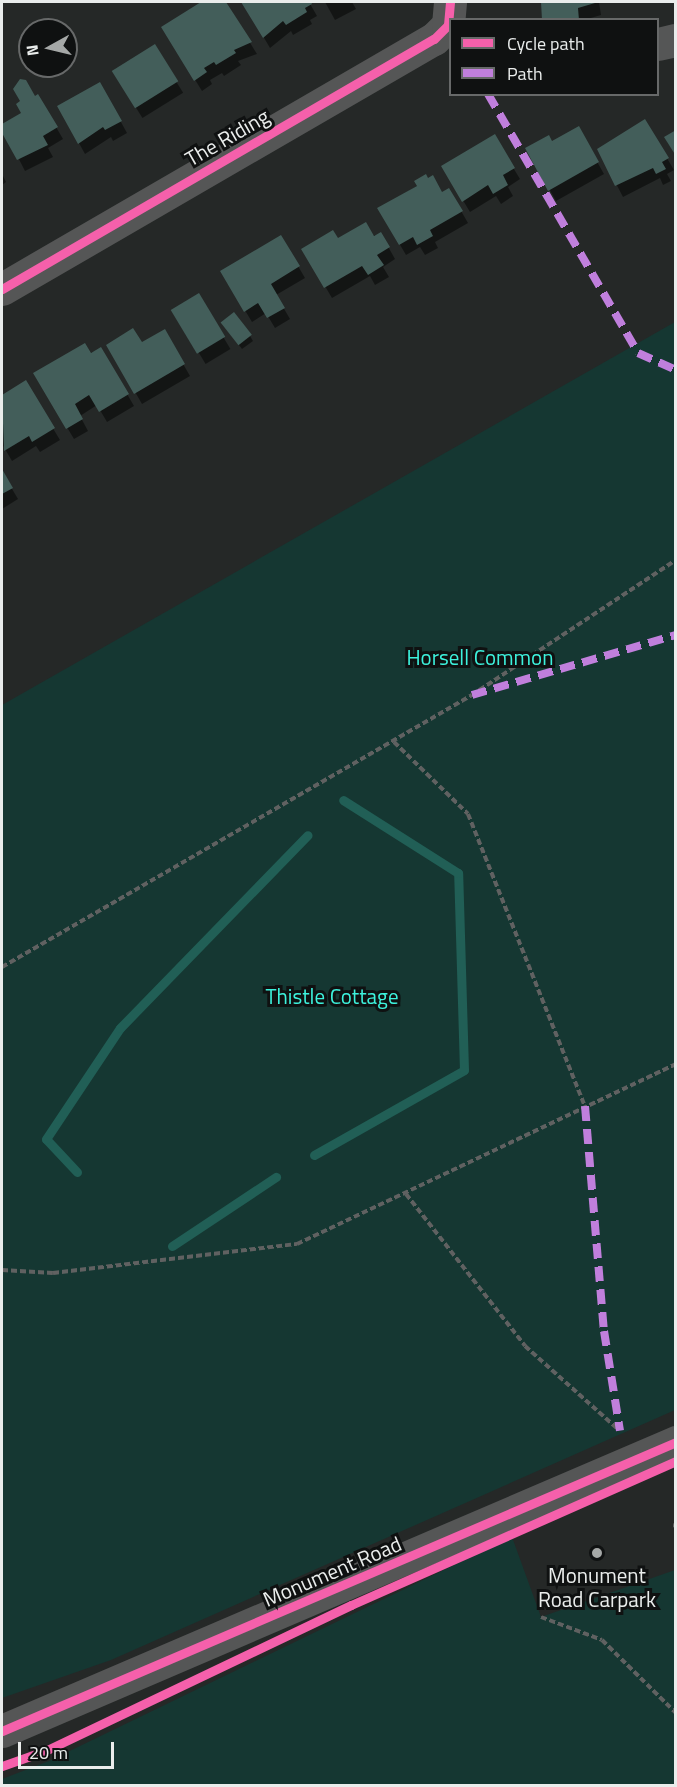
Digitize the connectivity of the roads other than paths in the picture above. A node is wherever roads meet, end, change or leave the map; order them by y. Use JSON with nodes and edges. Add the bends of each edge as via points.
{"nodes":[{"id":1,"x":449,"y":18,"type":"edge"},
{"id":2,"x":675,"y":40,"type":"edge"},
{"id":3,"x":659,"y":44,"type":"edge"},
{"id":4,"x":2,"y":289,"type":"edge"},
{"id":5,"x":661,"y":1448,"type":"edge"},
{"id":6,"x":2,"y":1731,"type":"edge"}],
"edges":[{"from":1,"to":4,"type":"street","name":"The Riding","via":[[434,39]]},
{"from":2,"to":3,"type":"street"},
{"from":5,"to":6,"type":"street","name":"Monument Road"}]}
